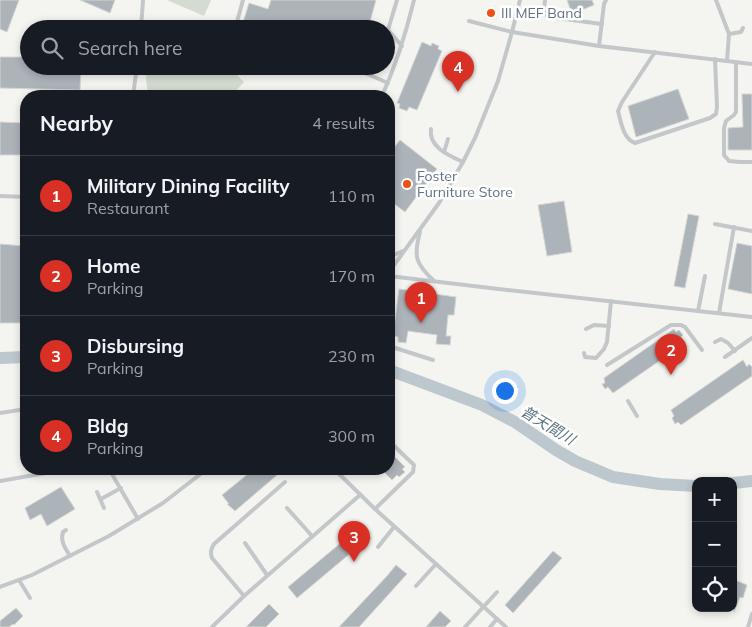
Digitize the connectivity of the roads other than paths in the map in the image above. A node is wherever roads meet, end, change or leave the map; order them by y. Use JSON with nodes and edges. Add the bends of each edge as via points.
{"nodes":[{"id":1,"x":143,"y":0,"type":"edge"},
{"id":2,"x":243,"y":0,"type":"edge"},
{"id":3,"x":397,"y":0,"type":"edge"},
{"id":4,"x":414,"y":0,"type":"edge"},
{"id":5,"x":520,"y":0,"type":"edge"},
{"id":6,"x":545,"y":0,"type":"edge"},
{"id":7,"x":606,"y":0,"type":"edge"},
{"id":8,"x":716,"y":0,"type":"edge"},
{"id":9,"x":142,"y":20,"type":"edge"},
{"id":10,"x":237,"y":20,"type":"edge"},
{"id":11,"x":391,"y":20,"type":"edge"},
{"id":12,"x":469,"y":21,"type":"dead end"},
{"id":13,"x":602,"y":24,"type":"junction"},
{"id":14,"x":743,"y":28,"type":"dead end"},
{"id":15,"x":512,"y":32,"type":"junction"},
{"id":16,"x":729,"y":34,"type":"junction"},
{"id":17,"x":395,"y":38,"type":"edge"},
{"id":18,"x":402,"y":46,"type":"junction"},
{"id":19,"x":599,"y":46,"type":"junction"},
{"id":20,"x":655,"y":52,"type":"junction"},
{"id":21,"x":715,"y":59,"type":"junction"},
{"id":22,"x":727,"y":61,"type":"junction"},
{"id":23,"x":736,"y":62,"type":"junction"},
{"id":24,"x":395,"y":64,"type":"edge"},
{"id":25,"x":752,"y":64,"type":"edge"},
{"id":26,"x":136,"y":75,"type":"edge"},
{"id":27,"x":370,"y":75,"type":"edge"},
{"id":28,"x":391,"y":75,"type":"edge"},
{"id":29,"x":388,"y":83,"type":"junction"},
{"id":30,"x":135,"y":90,"type":"edge"},
{"id":31,"x":385,"y":90,"type":"edge"},
{"id":32,"x":431,"y":130,"type":"dead end"},
{"id":33,"x":448,"y":139,"type":"dead end"},
{"id":34,"x":444,"y":152,"type":"junction"},
{"id":35,"x":463,"y":162,"type":"junction"},
{"id":36,"x":752,"y":162,"type":"edge"},
{"id":37,"x":0,"y":196,"type":"edge"},
{"id":38,"x":20,"y":197,"type":"edge"},
{"id":39,"x":715,"y":224,"type":"dead end"},
{"id":40,"x":734,"y":227,"type":"junction"},
{"id":41,"x":422,"y":228,"type":"junction"},
{"id":42,"x":752,"y":231,"type":"edge"},
{"id":43,"x":405,"y":251,"type":"junction"},
{"id":44,"x":395,"y":255,"type":"edge"},
{"id":45,"x":395,"y":265,"type":"edge"},
{"id":46,"x":395,"y":275,"type":"edge"},
{"id":47,"x":705,"y":276,"type":"dead end"},
{"id":48,"x":435,"y":281,"type":"junction"},
{"id":49,"x":611,"y":301,"type":"junction"},
{"id":50,"x":698,"y":311,"type":"junction"},
{"id":51,"x":719,"y":313,"type":"junction"},
{"id":52,"x":752,"y":317,"type":"edge"},
{"id":53,"x":609,"y":326,"type":"junction"},
{"id":54,"x":586,"y":329,"type":"dead end"},
{"id":55,"x":752,"y":338,"type":"edge"},
{"id":56,"x":714,"y":342,"type":"dead end"},
{"id":57,"x":395,"y":348,"type":"edge"},
{"id":58,"x":702,"y":350,"type":"dead end"},
{"id":59,"x":735,"y":351,"type":"junction"},
{"id":60,"x":584,"y":353,"type":"dead end"},
{"id":61,"x":725,"y":357,"type":"dead end"},
{"id":62,"x":433,"y":360,"type":"dead end"},
{"id":63,"x":607,"y":365,"type":"dead end"},
{"id":64,"x":628,"y":401,"type":"dead end"},
{"id":65,"x":20,"y":410,"type":"edge"},
{"id":66,"x":0,"y":413,"type":"edge"},
{"id":67,"x":637,"y":416,"type":"dead end"},
{"id":68,"x":395,"y":447,"type":"edge"},
{"id":69,"x":34,"y":475,"type":"edge"},
{"id":70,"x":112,"y":475,"type":"edge"},
{"id":71,"x":200,"y":475,"type":"edge"},
{"id":72,"x":340,"y":475,"type":"edge"},
{"id":73,"x":0,"y":481,"type":"edge"},
{"id":74,"x":285,"y":482,"type":"dead end"},
{"id":75,"x":120,"y":488,"type":"junction"},
{"id":76,"x":97,"y":492,"type":"dead end"},
{"id":77,"x":360,"y":495,"type":"junction"},
{"id":78,"x":101,"y":499,"type":"junction"},
{"id":79,"x":104,"y":508,"type":"dead end"},
{"id":80,"x":287,"y":508,"type":"dead end"},
{"id":81,"x":375,"y":509,"type":"junction"},
{"id":82,"x":138,"y":519,"type":"junction"},
{"id":83,"x":394,"y":526,"type":"junction"},
{"id":84,"x":66,"y":530,"type":"dead end"},
{"id":85,"x":312,"y":536,"type":"junction"},
{"id":86,"x":245,"y":543,"type":"dead end"},
{"id":87,"x":378,"y":547,"type":"dead end"},
{"id":88,"x":70,"y":556,"type":"junction"},
{"id":89,"x":436,"y":564,"type":"junction"},
{"id":90,"x":267,"y":576,"type":"junction"},
{"id":91,"x":19,"y":580,"type":"junction"},
{"id":92,"x":416,"y":586,"type":"dead end"},
{"id":93,"x":0,"y":587,"type":"edge"},
{"id":94,"x":497,"y":592,"type":"dead end"},
{"id":95,"x":244,"y":596,"type":"junction"},
{"id":96,"x":30,"y":598,"type":"dead end"},
{"id":97,"x":484,"y":607,"type":"junction"},
{"id":98,"x":752,"y":614,"type":"edge"},
{"id":99,"x":497,"y":619,"type":"junction"},
{"id":100,"x":212,"y":627,"type":"edge"},
{"id":101,"x":465,"y":627,"type":"edge"},
{"id":102,"x":490,"y":627,"type":"edge"},
{"id":103,"x":506,"y":627,"type":"edge"},
{"id":104,"x":748,"y":627,"type":"edge"}],
"edges":[{"from":1,"to":9,"type":"lane"},
{"from":2,"to":10,"type":"lane"},
{"from":3,"to":11,"type":"lane"},
{"from":4,"to":18,"type":"lane"},
{"from":5,"to":15,"type":"lane"},
{"from":6,"to":13,"type":"lane","via":[[544,10],[549,17]]},
{"from":7,"to":13,"type":"lane"},
{"from":8,"to":16,"type":"lane"},
{"from":12,"to":15,"type":"lane"},
{"from":13,"to":19,"type":"lane"},
{"from":14,"to":16,"type":"lane","via":[[741,32]]},
{"from":15,"to":19,"type":"lane"},
{"from":15,"to":35,"type":"lane","via":[[498,81]]},
{"from":16,"to":22,"type":"lane"},
{"from":17,"to":18,"type":"lane"},
{"from":18,"to":24,"type":"lane"},
{"from":19,"to":20,"type":"lane"},
{"from":20,"to":21,"type":"lane"},
{"from":20,"to":21,"type":"lane","via":[[618,111],[628,140],[635,143],[716,114]]},
{"from":21,"to":22,"type":"lane"},
{"from":22,"to":23,"type":"lane"},
{"from":23,"to":25,"type":"lane"},
{"from":23,"to":36,"type":"lane","via":[[736,112],[725,124],[724,154],[729,161]]},
{"from":26,"to":30,"type":"lane"},
{"from":27,"to":29,"type":"lane"},
{"from":28,"to":29,"type":"lane"},
{"from":29,"to":31,"type":"lane"},
{"from":32,"to":34,"type":"lane","via":[[432,142]]},
{"from":33,"to":34,"type":"lane"},
{"from":34,"to":35,"type":"lane"},
{"from":35,"to":41,"type":"lane"},
{"from":37,"to":38,"type":"lane"},
{"from":39,"to":40,"type":"lane"},
{"from":40,"to":42,"type":"lane"},
{"from":40,"to":51,"type":"lane"},
{"from":41,"to":43,"type":"lane"},
{"from":41,"to":48,"type":"lane","via":[[416,256],[424,271]]},
{"from":43,"to":44,"type":"lane"},
{"from":43,"to":45,"type":"lane"},
{"from":46,"to":48,"type":"lane"},
{"from":47,"to":50,"type":"lane"},
{"from":48,"to":49,"type":"lane"},
{"from":49,"to":50,"type":"lane"},
{"from":49,"to":53,"type":"lane"},
{"from":50,"to":51,"type":"lane"},
{"from":51,"to":52,"type":"lane"},
{"from":53,"to":54,"type":"lane","via":[[594,325]]},
{"from":53,"to":60,"type":"lane","via":[[607,342],[600,354],[590,358]]},
{"from":55,"to":59,"type":"lane"},
{"from":56,"to":59,"type":"lane","via":[[725,341]]},
{"from":57,"to":62,"type":"lane"},
{"from":58,"to":63,"type":"lane","via":[[685,327],[672,325]]},
{"from":59,"to":61,"type":"lane"},
{"from":64,"to":67,"type":"lane"},
{"from":65,"to":66,"type":"lane"},
{"from":68,"to":81,"type":"lane","via":[[414,465],[414,469]]},
{"from":69,"to":73,"type":"lane"},
{"from":70,"to":75,"type":"lane"},
{"from":71,"to":82,"type":"lane"},
{"from":72,"to":77,"type":"lane"},
{"from":74,"to":95,"type":"lane","via":[[212,547],[212,558]]},
{"from":75,"to":78,"type":"lane"},
{"from":75,"to":82,"type":"lane"},
{"from":76,"to":78,"type":"lane"},
{"from":77,"to":81,"type":"lane"},
{"from":77,"to":85,"type":"lane"},
{"from":78,"to":79,"type":"lane"},
{"from":80,"to":85,"type":"lane"},
{"from":81,"to":83,"type":"lane"},
{"from":82,"to":88,"type":"lane"},
{"from":83,"to":87,"type":"lane"},
{"from":83,"to":89,"type":"lane"},
{"from":84,"to":88,"type":"lane","via":[[62,540]]},
{"from":85,"to":90,"type":"lane"},
{"from":86,"to":90,"type":"lane"},
{"from":88,"to":91,"type":"lane"},
{"from":89,"to":92,"type":"lane"},
{"from":89,"to":97,"type":"lane"},
{"from":90,"to":95,"type":"lane"},
{"from":91,"to":93,"type":"lane"},
{"from":91,"to":96,"type":"lane"},
{"from":94,"to":97,"type":"lane"},
{"from":95,"to":100,"type":"lane"},
{"from":97,"to":99,"type":"lane"},
{"from":97,"to":101,"type":"lane"},
{"from":98,"to":104,"type":"lane"},
{"from":99,"to":102,"type":"lane"},
{"from":99,"to":103,"type":"lane"}]}
